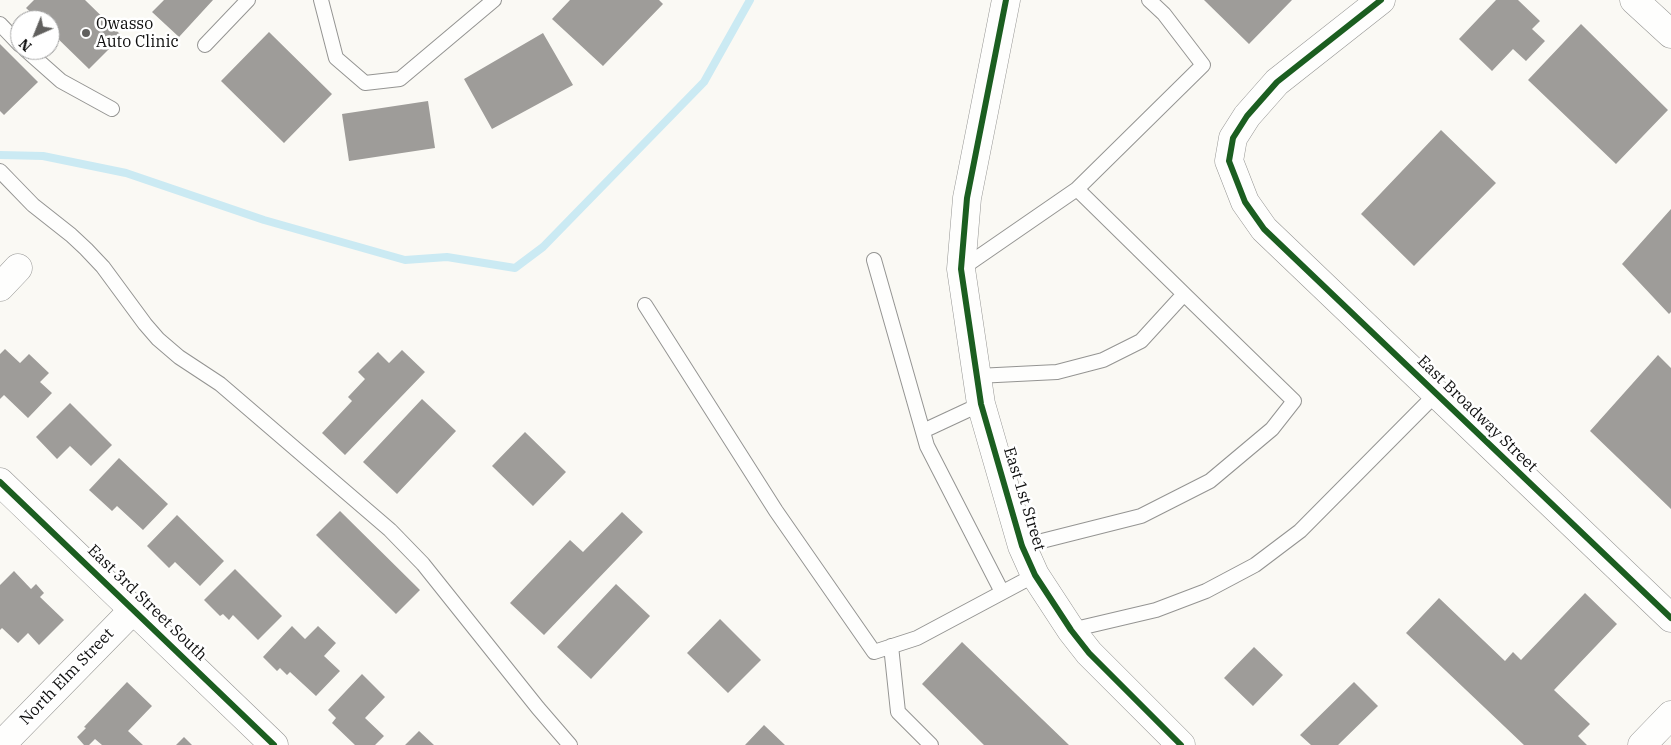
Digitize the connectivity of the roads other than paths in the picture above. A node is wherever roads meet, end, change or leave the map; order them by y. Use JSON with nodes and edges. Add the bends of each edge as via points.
{"nodes":[{"id":1,"x":248,"y":0,"type":"edge"},
{"id":2,"x":321,"y":0,"type":"edge"},
{"id":3,"x":494,"y":0,"type":"edge"},
{"id":4,"x":1006,"y":0,"type":"edge"},
{"id":5,"x":1149,"y":0,"type":"edge"},
{"id":6,"x":1381,"y":0,"type":"edge"},
{"id":7,"x":1634,"y":0,"type":"edge"},
{"id":8,"x":0,"y":24,"type":"edge"},
{"id":9,"x":10,"y":34,"type":"edge"},
{"id":10,"x":1671,"y":34,"type":"edge"},
{"id":11,"x":205,"y":45,"type":"dead end"},
{"id":12,"x":37,"y":60,"type":"edge"},
{"id":13,"x":112,"y":110,"type":"dead end"},
{"id":14,"x":0,"y":171,"type":"edge"},
{"id":15,"x":1077,"y":189,"type":"junction"},
{"id":16,"x":874,"y":260,"type":"dead end"},
{"id":17,"x":961,"y":269,"type":"junction"},
{"id":18,"x":1184,"y":294,"type":"junction"},
{"id":19,"x":645,"y":305,"type":"dead end"},
{"id":20,"x":976,"y":376,"type":"junction"},
{"id":21,"x":1436,"y":394,"type":"junction"},
{"id":22,"x":981,"y":404,"type":"junction"},
{"id":23,"x":923,"y":431,"type":"junction"},
{"id":24,"x":0,"y":482,"type":"edge"},
{"id":25,"x":1022,"y":546,"type":"junction"},
{"id":26,"x":1036,"y":575,"type":"junction"},
{"id":27,"x":1002,"y":592,"type":"junction"},
{"id":28,"x":134,"y":609,"type":"junction"},
{"id":29,"x":1671,"y":618,"type":"edge"},
{"id":30,"x":1070,"y":630,"type":"junction"},
{"id":31,"x":891,"y":646,"type":"junction"},
{"id":32,"x":1671,"y":715,"type":"edge"},
{"id":33,"x":1,"y":745,"type":"edge"},
{"id":34,"x":274,"y":745,"type":"edge"},
{"id":35,"x":570,"y":745,"type":"edge"},
{"id":36,"x":931,"y":745,"type":"edge"},
{"id":37,"x":1181,"y":745,"type":"edge"},
{"id":38,"x":1642,"y":745,"type":"edge"}],
"edges":[{"from":1,"to":11,"type":"lane"},
{"from":2,"to":3,"type":"lane","via":[[336,58],[365,83],[400,79]]},
{"from":4,"to":17,"type":"street","name":"East 1st Street","via":[[967,198]]},
{"from":5,"to":15,"type":"lane","via":[[1164,14],[1203,65]]},
{"from":6,"to":21,"type":"street","name":"East Broadway Street","via":[[1276,82],[1232,138],[1229,160],[1244,202],[1264,229]]},
{"from":7,"to":10,"type":"street"},
{"from":8,"to":9,"type":"lane"},
{"from":12,"to":13,"type":"lane","via":[[61,82]]},
{"from":14,"to":35,"type":"lane","via":[[33,206],[92,255],[158,339],[220,384],[390,530],[423,564]]},
{"from":15,"to":17,"type":"lane"},
{"from":15,"to":18,"type":"lane"},
{"from":16,"to":23,"type":"lane"},
{"from":17,"to":20,"type":"street","name":"East 1st Street"},
{"from":18,"to":20,"type":"lane","via":[[1141,341],[1103,360],[1057,372]]},
{"from":18,"to":25,"type":"lane","via":[[1294,401],[1272,429],[1210,481],[1141,516]]},
{"from":19,"to":31,"type":"lane","via":[[776,511],[874,652]]},
{"from":20,"to":22,"type":"street","name":"East 1st Street"},
{"from":21,"to":29,"type":"street","name":"East Broadway Street"},
{"from":21,"to":30,"type":"lane","via":[[1300,531],[1255,565],[1206,591],[1156,610]]},
{"from":22,"to":23,"type":"lane"},
{"from":22,"to":25,"type":"street","name":"East 1st Street"},
{"from":23,"to":27,"type":"lane","via":[[927,446]]},
{"from":24,"to":28,"type":"street","name":"East 3rd Street South"},
{"from":25,"to":26,"type":"street","name":"East 1st Street"},
{"from":26,"to":27,"type":"lane"},
{"from":26,"to":30,"type":"street","name":"East 1st Street"},
{"from":27,"to":31,"type":"lane","via":[[917,638]]},
{"from":28,"to":33,"type":"street","name":"North Elm Street"},
{"from":28,"to":34,"type":"street","name":"East 3rd Street South"},
{"from":30,"to":37,"type":"street","name":"East 1st Street"},
{"from":31,"to":36,"type":"lane","via":[[898,712]]},
{"from":32,"to":38,"type":"street"}]}
